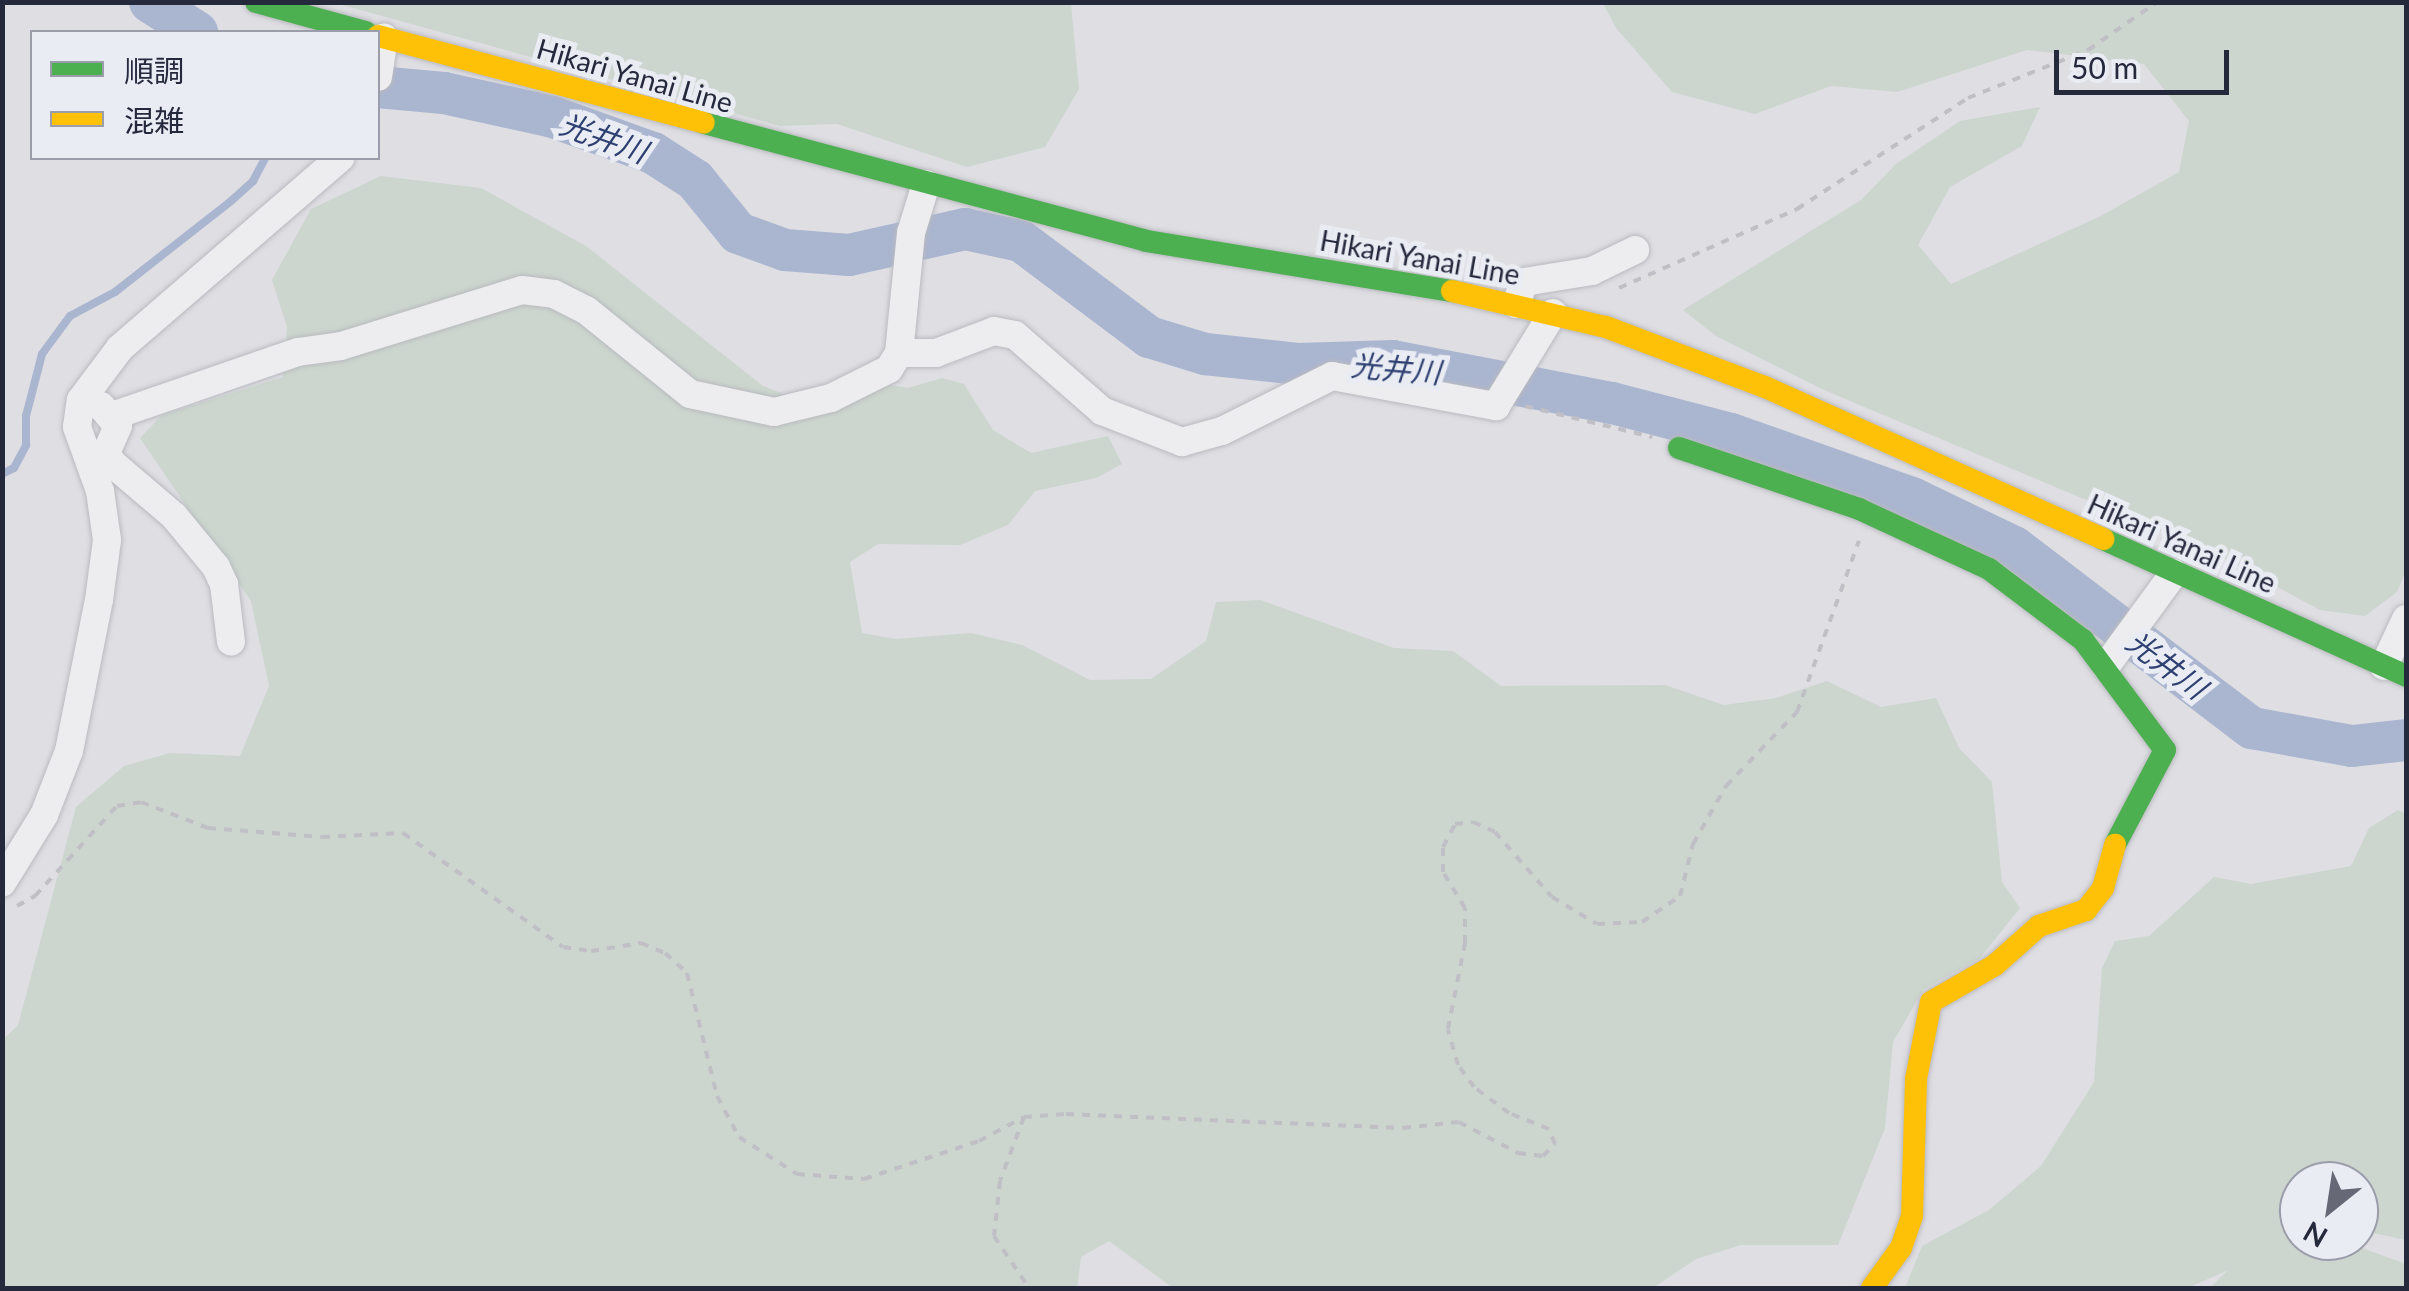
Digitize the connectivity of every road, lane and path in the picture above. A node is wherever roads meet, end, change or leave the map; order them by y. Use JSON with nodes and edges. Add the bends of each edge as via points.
{"nodes":[{"id":1,"x":256,"y":2,"type":"edge"},
{"id":2,"x":2157,"y":2,"type":"edge"},
{"id":3,"x":358,"y":30,"type":"edge"},
{"id":4,"x":380,"y":36,"type":"edge"},
{"id":5,"x":338,"y":160,"type":"edge"},
{"id":6,"x":926,"y":184,"type":"junction"},
{"id":7,"x":1635,"y":250,"type":"dead end"},
{"id":8,"x":1592,"y":271,"type":"junction"},
{"id":9,"x":1516,"y":304,"type":"junction"},
{"id":10,"x":1553,"y":313,"type":"junction"},
{"id":11,"x":900,"y":353,"type":"junction"},
{"id":12,"x":1502,"y":399,"type":"junction"},
{"id":13,"x":81,"y":400,"type":"junction"},
{"id":14,"x":116,"y":415,"type":"junction"},
{"id":15,"x":1679,"y":448,"type":"joint"},
{"id":16,"x":1870,"y":514,"type":"junction"},
{"id":17,"x":2174,"y":573,"type":"junction"},
{"id":18,"x":2406,"y":619,"type":"edge"},
{"id":19,"x":232,"y":642,"type":"dead end"},
{"id":20,"x":2112,"y":662,"type":"junction"},
{"id":21,"x":2395,"y":671,"type":"edge"},
{"id":22,"x":2,"y":883,"type":"edge"},
{"id":23,"x":2,"y":906,"type":"edge"},
{"id":24,"x":1024,"y":1118,"type":"junction"},
{"id":25,"x":1029,"y":1288,"type":"edge"},
{"id":26,"x":1872,"y":1288,"type":"edge"}],
"edges":[{"from":1,"to":3,"type":"main road","name":"Hikari Yanai Line"},
{"from":2,"to":8,"type":"path","via":[[2088,50],[1968,98],[1797,209],[1628,288],[1608,287]]},
{"from":4,"to":6,"type":"main road","name":"Hikari Yanai Line"},
{"from":5,"to":13,"type":"street","via":[[120,348]]},
{"from":6,"to":9,"type":"main road","name":"Hikari Yanai Line","via":[[1146,241]]},
{"from":6,"to":11,"type":"street","via":[[909,247]]},
{"from":7,"to":8,"type":"street"},
{"from":8,"to":9,"type":"street","via":[[1524,282]]},
{"from":9,"to":10,"type":"main road","name":"Hikari Yanai Line"},
{"from":10,"to":12,"type":"street"},
{"from":10,"to":17,"type":"main road","name":"Hikari Yanai Line","via":[[1765,387]]},
{"from":11,"to":12,"type":"street","via":[[936,353],[994,331],[1015,335],[1102,411],[1182,442],[1222,432],[1332,376],[1496,406]]},
{"from":11,"to":14,"type":"street","via":[[889,369],[832,398],[774,412],[726,406],[690,394],[586,310],[554,294],[522,290],[377,336],[298,352]]},
{"from":12,"to":15,"type":"path"},
{"from":13,"to":14,"type":"street"},
{"from":13,"to":22,"type":"street","via":[[78,427],[100,491],[107,540],[100,600],[68,751],[44,816]]},
{"from":14,"to":19,"type":"street","via":[[106,453],[174,516],[216,567]]},
{"from":15,"to":16,"type":"main road"},
{"from":16,"to":20,"type":"main road","via":[[1989,569]]},
{"from":16,"to":24,"type":"path","via":[[1820,635],[1797,712],[1726,786],[1693,844],[1680,896],[1642,922],[1598,924],[1552,897],[1494,832],[1472,822],[1455,824],[1443,846],[1443,872],[1465,908],[1448,1030],[1458,1065],[1474,1087],[1509,1112],[1550,1130],[1555,1144],[1543,1156],[1518,1152],[1459,1122],[1402,1128]]},
{"from":17,"to":20,"type":"street"},
{"from":17,"to":21,"type":"main road","name":"Hikari Yanai Line"},
{"from":18,"to":21,"type":"street"},
{"from":20,"to":26,"type":"main road","via":[[2165,750],[2120,829],[2103,888],[2086,910],[2038,926],[1995,965],[1931,1002],[1916,1079],[1912,1216],[1901,1248]]},
{"from":23,"to":24,"type":"path","via":[[35,896],[117,806],[141,802],[208,828],[322,837],[403,834],[564,947],[591,951],[641,943],[665,953],[688,973],[717,1096],[739,1137],[797,1174],[864,1179],[979,1141]]},
{"from":24,"to":25,"type":"path","via":[[1000,1181],[994,1236]]}]}
